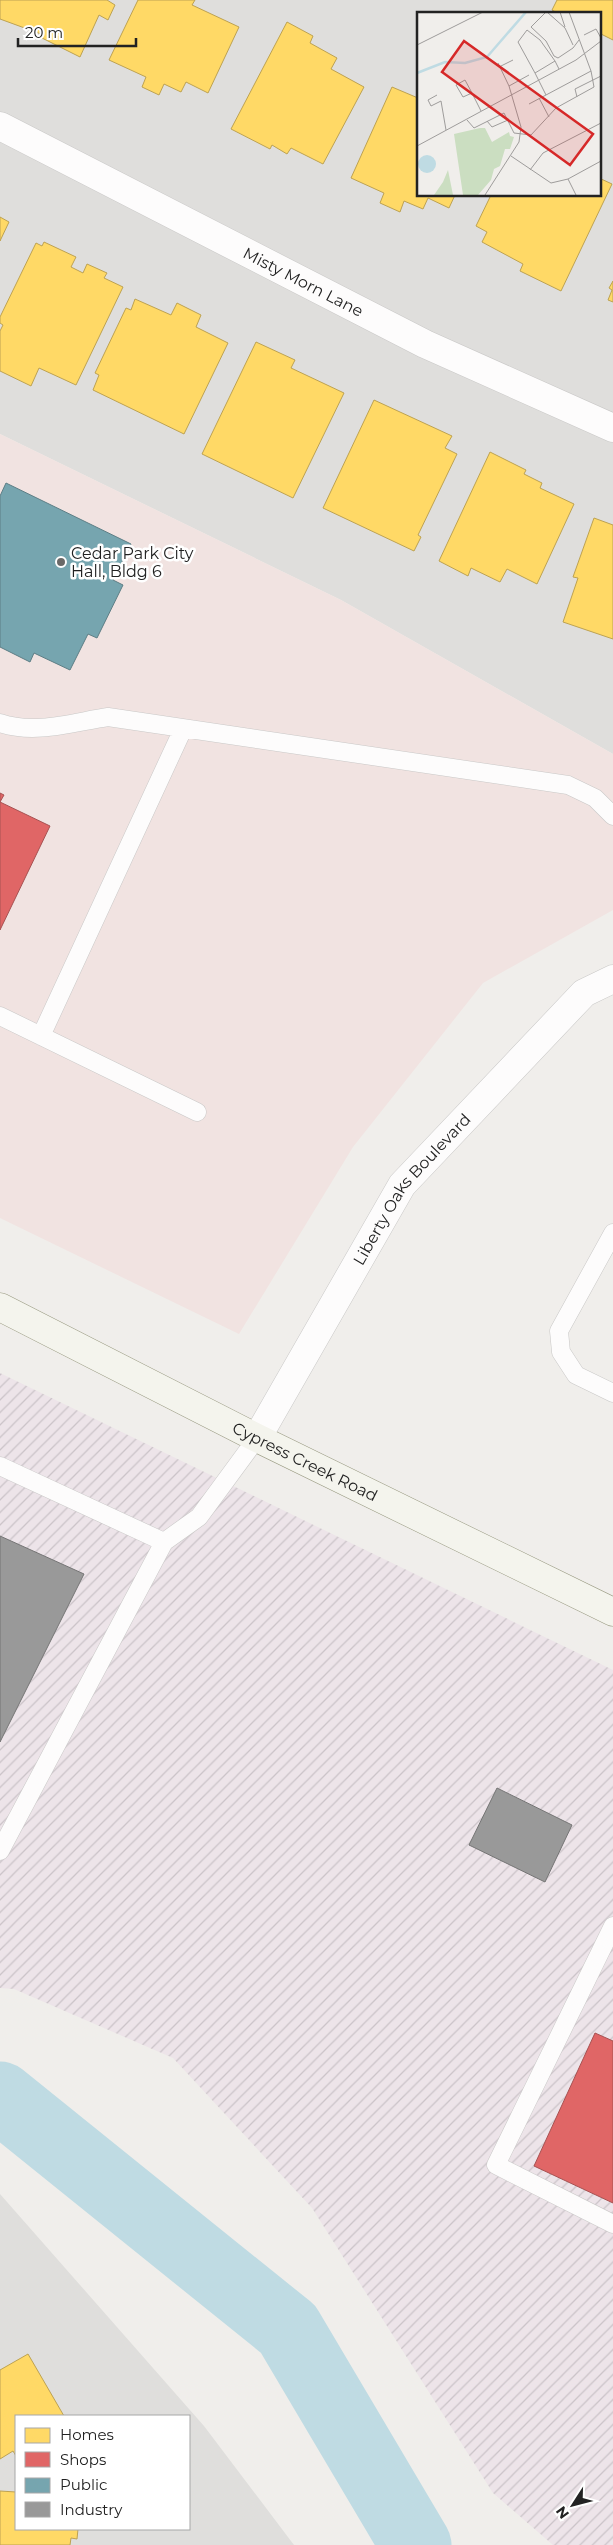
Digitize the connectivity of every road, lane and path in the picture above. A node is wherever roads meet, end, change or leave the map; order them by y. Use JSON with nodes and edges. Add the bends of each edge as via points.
{"nodes":[{"id":1,"x":0,"y":126,"type":"edge"},
{"id":2,"x":613,"y":428,"type":"edge"},
{"id":3,"x":0,"y":723,"type":"edge"},
{"id":4,"x":183,"y":729,"type":"junction"},
{"id":5,"x":613,"y":816,"type":"edge"},
{"id":6,"x":613,"y":979,"type":"edge"},
{"id":7,"x":0,"y":1016,"type":"edge"},
{"id":8,"x":41,"y":1036,"type":"junction"},
{"id":9,"x":197,"y":1112,"type":"dead end"},
{"id":10,"x":612,"y":1239,"type":"edge"},
{"id":11,"x":0,"y":1307,"type":"edge"},
{"id":12,"x":612,"y":1391,"type":"edge"},
{"id":13,"x":257,"y":1438,"type":"junction"},
{"id":14,"x":0,"y":1466,"type":"edge"},
{"id":15,"x":164,"y":1542,"type":"junction"},
{"id":16,"x":613,"y":1612,"type":"edge"},
{"id":17,"x":0,"y":1850,"type":"edge"},
{"id":18,"x":613,"y":1926,"type":"edge"},
{"id":19,"x":606,"y":1958,"type":"edge"},
{"id":20,"x":613,"y":2224,"type":"edge"}],
"edges":[{"from":1,"to":2,"type":"street","name":"Misty Morn Lane","via":[[425,344]]},
{"from":3,"to":4,"type":"lane","via":[[42,728],[108,716]]},
{"from":4,"to":5,"type":"lane","via":[[568,785],[595,798]]},
{"from":4,"to":8,"type":"lane"},
{"from":6,"to":13,"type":"street","name":"Liberty Oaks Boulevard","via":[[584,993],[402,1186]]},
{"from":7,"to":8,"type":"lane"},
{"from":8,"to":9,"type":"lane"},
{"from":10,"to":12,"type":"lane","via":[[559,1331],[561,1352],[576,1375]]},
{"from":11,"to":13,"type":"main road","name":"Cypress Creek Road"},
{"from":13,"to":15,"type":"lane","via":[[199,1516]]},
{"from":13,"to":16,"type":"main road","name":"Cypress Creek Road"},
{"from":14,"to":15,"type":"lane"},
{"from":15,"to":17,"type":"lane"},
{"from":18,"to":19,"type":"lane"},
{"from":19,"to":20,"type":"lane","via":[[496,2164]]}]}
